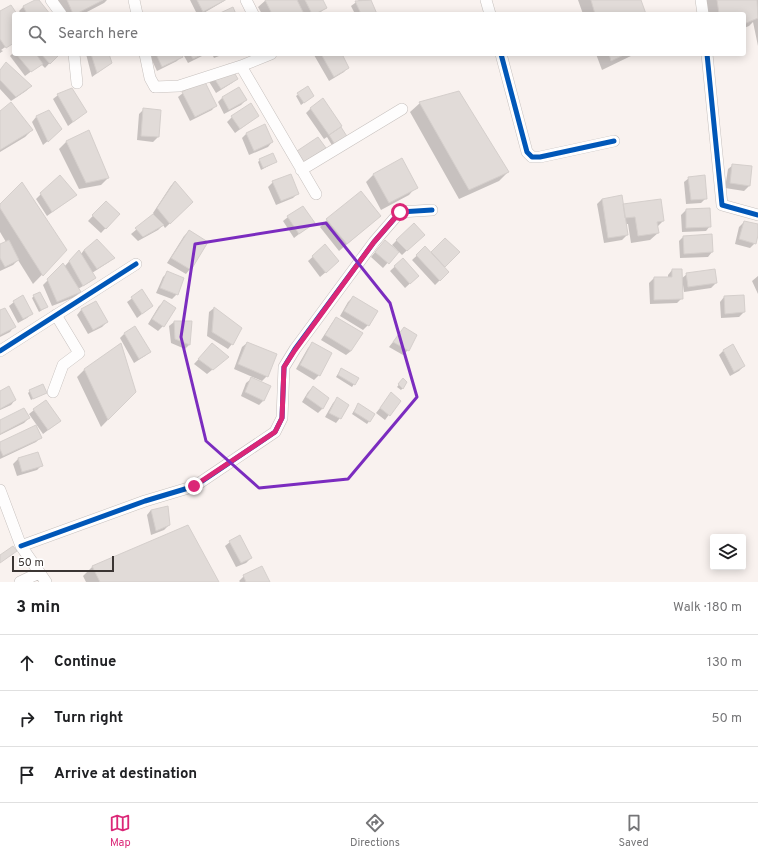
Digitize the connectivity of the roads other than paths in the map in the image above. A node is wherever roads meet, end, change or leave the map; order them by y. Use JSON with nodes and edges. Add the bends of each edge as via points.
{"nodes":[{"id":1,"x":51,"y":0,"type":"edge"},
{"id":2,"x":134,"y":0,"type":"edge"},
{"id":3,"x":246,"y":0,"type":"edge"},
{"id":4,"x":486,"y":0,"type":"edge"},
{"id":5,"x":701,"y":0,"type":"edge"},
{"id":6,"x":60,"y":12,"type":"edge"},
{"id":7,"x":137,"y":12,"type":"edge"},
{"id":8,"x":252,"y":12,"type":"edge"},
{"id":9,"x":489,"y":12,"type":"edge"},
{"id":10,"x":703,"y":12,"type":"edge"},
{"id":11,"x":74,"y":56,"type":"edge"},
{"id":12,"x":145,"y":56,"type":"edge"},
{"id":13,"x":265,"y":56,"type":"edge"},
{"id":14,"x":502,"y":56,"type":"edge"},
{"id":15,"x":707,"y":56,"type":"edge"},
{"id":16,"x":241,"y":66,"type":"junction"},
{"id":17,"x":76,"y":83,"type":"dead end"},
{"id":18,"x":402,"y":109,"type":"dead end"},
{"id":19,"x":614,"y":141,"type":"dead end"},
{"id":20,"x":301,"y":170,"type":"junction"},
{"id":21,"x":316,"y":194,"type":"dead end"},
{"id":22,"x":432,"y":210,"type":"dead end"},
{"id":23,"x":758,"y":215,"type":"edge"},
{"id":24,"x":136,"y":264,"type":"dead end"},
{"id":25,"x":56,"y":315,"type":"junction"},
{"id":26,"x":0,"y":351,"type":"edge"},
{"id":27,"x":53,"y":392,"type":"dead end"},
{"id":28,"x":0,"y":490,"type":"edge"},
{"id":29,"x":21,"y":546,"type":"junction"},
{"id":30,"x":43,"y":578,"type":"edge"},
{"id":31,"x":20,"y":582,"type":"edge"}],
"edges":[{"from":1,"to":6,"type":"street"},
{"from":2,"to":7,"type":"street"},
{"from":3,"to":8,"type":"street"},
{"from":4,"to":9,"type":"street"},
{"from":5,"to":10,"type":"street"},
{"from":11,"to":17,"type":"street"},
{"from":12,"to":16,"type":"street","via":[[150,78],[155,87],[179,86]]},
{"from":13,"to":16,"type":"street"},
{"from":14,"to":19,"type":"street","via":[[527,152],[532,157]]},
{"from":15,"to":23,"type":"street","via":[[722,205]]},
{"from":16,"to":20,"type":"street"},
{"from":18,"to":20,"type":"street"},
{"from":20,"to":21,"type":"street"},
{"from":22,"to":29,"type":"street","via":[[400,212],[374,242],[295,350],[284,367],[282,418],[275,432],[194,486]]},
{"from":24,"to":25,"type":"street"},
{"from":25,"to":26,"type":"street"},
{"from":25,"to":27,"type":"street","via":[[79,353],[63,365]]},
{"from":28,"to":29,"type":"street"},
{"from":29,"to":30,"type":"street"},
{"from":30,"to":31,"type":"street"}]}
